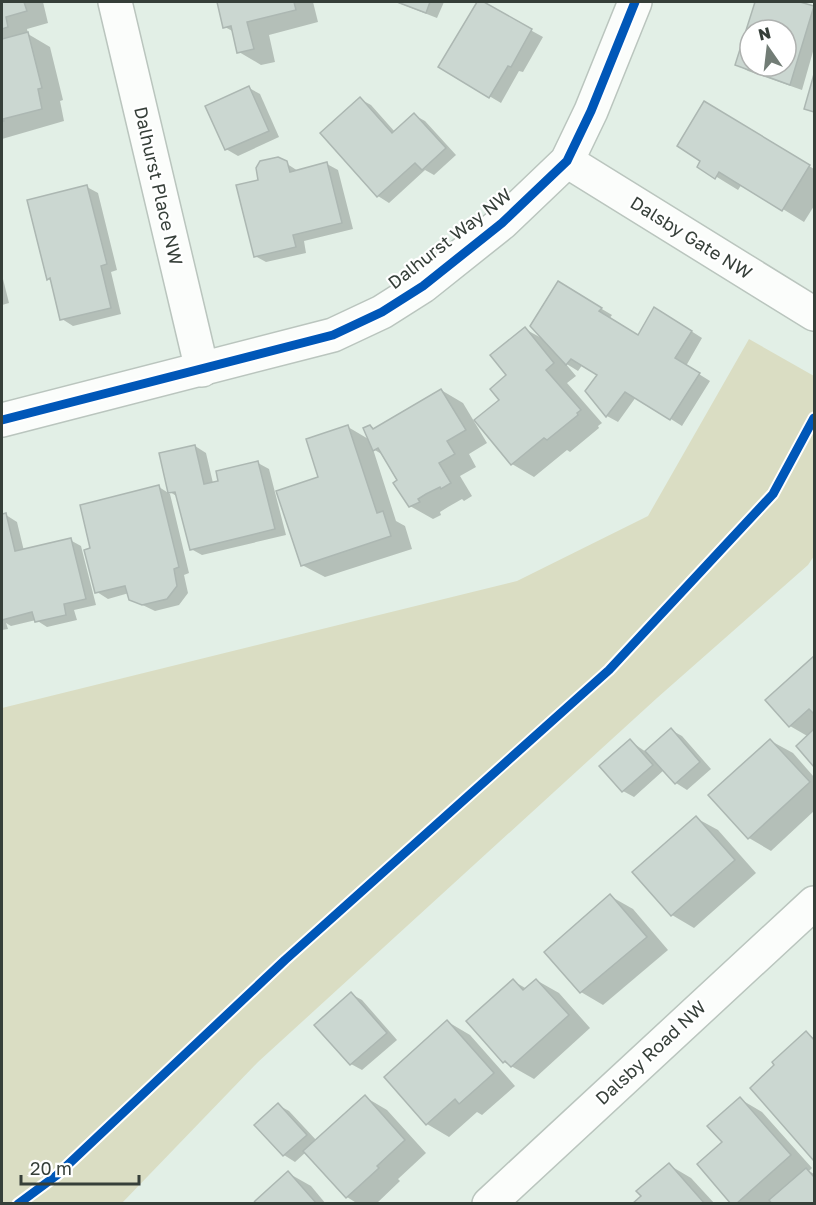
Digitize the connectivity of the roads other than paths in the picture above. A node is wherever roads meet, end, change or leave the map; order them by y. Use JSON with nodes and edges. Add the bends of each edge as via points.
{"nodes":[{"id":1,"x":115,"y":2,"type":"edge"},
{"id":2,"x":635,"y":2,"type":"edge"},
{"id":3,"x":567,"y":161,"type":"junction"},
{"id":4,"x":814,"y":314,"type":"edge"},
{"id":5,"x":202,"y":370,"type":"junction"},
{"id":6,"x":2,"y":420,"type":"edge"},
{"id":7,"x":814,"y":903,"type":"edge"},
{"id":8,"x":489,"y":1203,"type":"edge"}],
"edges":[{"from":1,"to":5,"type":"street","name":"Dalhurst Place NW"},
{"from":2,"to":3,"type":"street","name":"Dalhurst Way NW"},
{"from":3,"to":4,"type":"street","name":"Dalsby Gate NW"},
{"from":3,"to":5,"type":"street","name":"Dalhurst Way NW","via":[[493,230],[423,286],[382,312],[333,335]]},
{"from":5,"to":6,"type":"street","name":"Dalhurst Way NW"},
{"from":7,"to":8,"type":"street","name":"Dalsby Road NW"}]}
